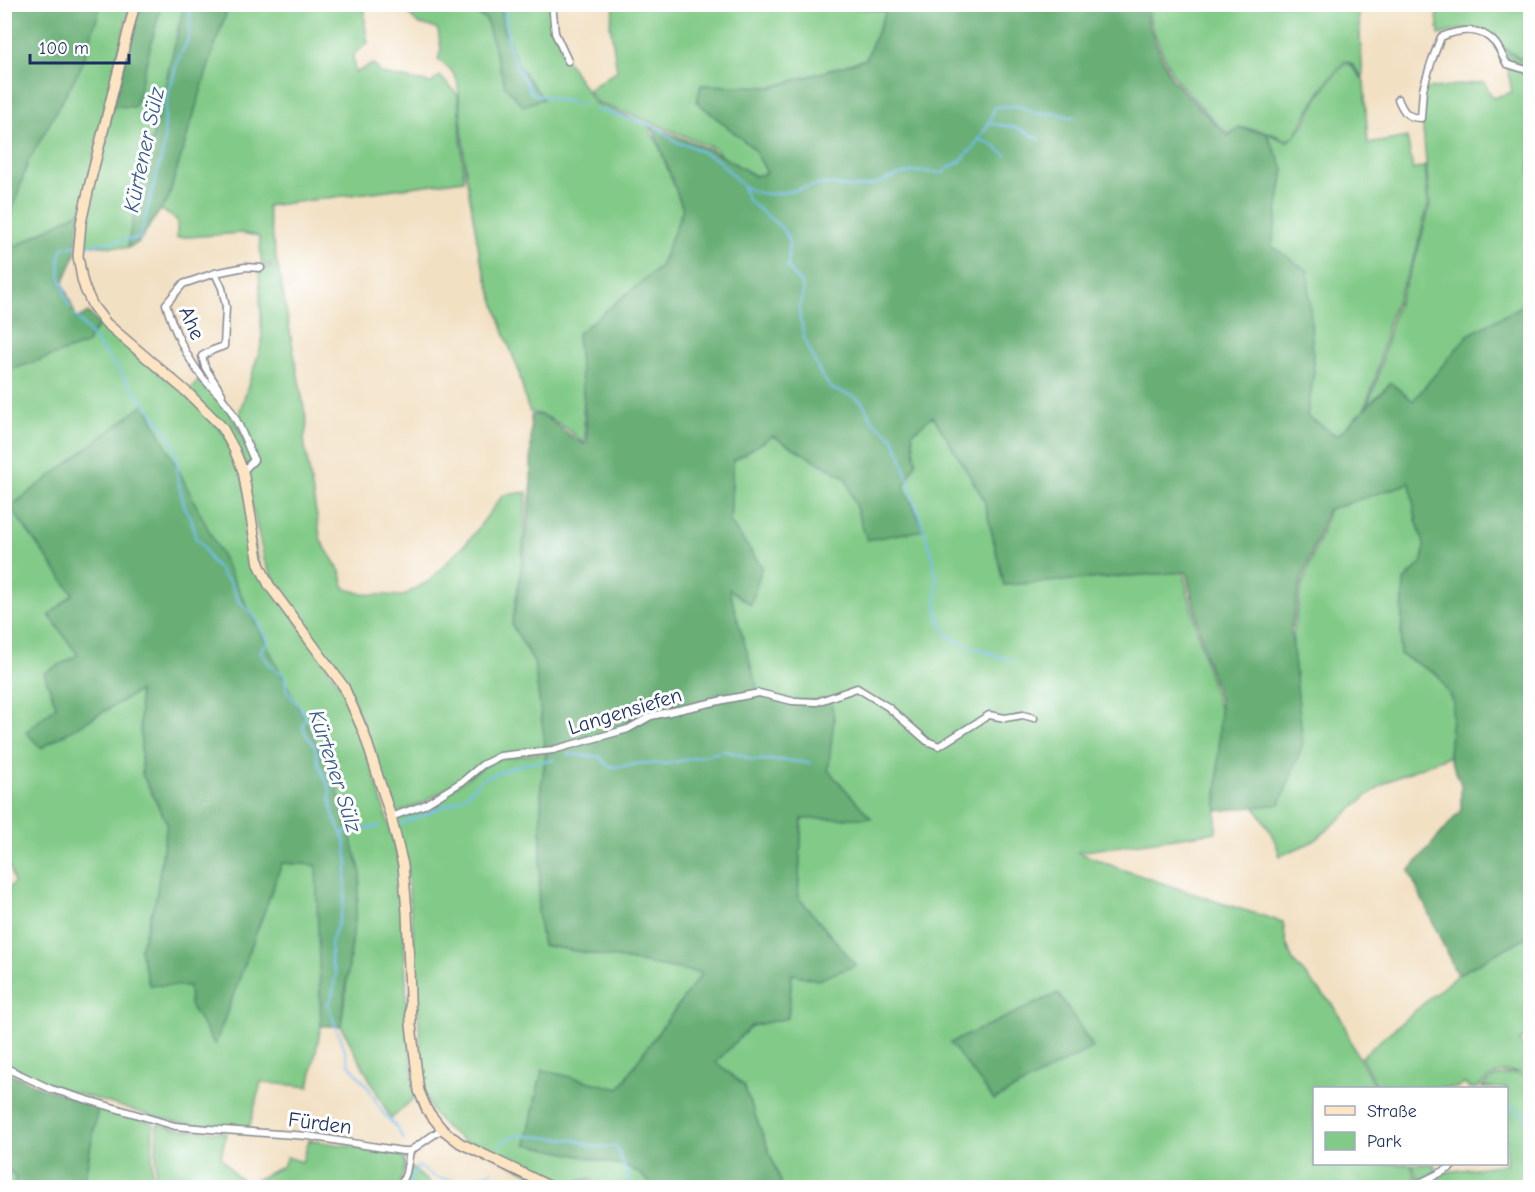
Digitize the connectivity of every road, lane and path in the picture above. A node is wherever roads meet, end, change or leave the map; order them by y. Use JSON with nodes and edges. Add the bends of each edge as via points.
{"nodes":[{"id":1,"x":135,"y":4,"type":"edge"},
{"id":2,"x":552,"y":4,"type":"edge"},
{"id":3,"x":568,"y":61,"type":"dead end"},
{"id":4,"x":1530,"y":71,"type":"edge"},
{"id":5,"x":1398,"y":99,"type":"dead end"},
{"id":6,"x":261,"y":268,"type":"dead end"},
{"id":7,"x":215,"y":273,"type":"junction"},
{"id":8,"x":226,"y":402,"type":"junction"},
{"id":9,"x":243,"y":471,"type":"junction"},
{"id":10,"x":1034,"y":718,"type":"dead end"},
{"id":11,"x":391,"y":817,"type":"junction"},
{"id":12,"x":4,"y":1067,"type":"edge"},
{"id":13,"x":442,"y":1129,"type":"junction"},
{"id":14,"x":410,"y":1151,"type":"junction"},
{"id":15,"x":1454,"y":1165,"type":"edge"},
{"id":16,"x":400,"y":1188,"type":"edge"},
{"id":17,"x":553,"y":1188,"type":"edge"},
{"id":18,"x":1421,"y":1188,"type":"edge"}],
"edges":[{"from":1,"to":9,"type":"main road","via":[[78,239],[80,273],[106,323],[222,427]]},
{"from":2,"to":3,"type":"street","via":[[555,33]]},
{"from":4,"to":5,"type":"street","via":[[1507,64],[1488,37],[1464,30],[1441,37],[1423,89],[1421,118],[1407,115]]},
{"from":6,"to":7,"type":"street","name":"Ahe"},
{"from":7,"to":8,"type":"street","name":"Ahe","via":[[226,307],[224,346],[202,357]]},
{"from":7,"to":8,"type":"street","name":"Ahe","via":[[183,284],[166,304],[174,328],[202,378]]},
{"from":8,"to":9,"type":"street","name":"Ahe","via":[[254,460]]},
{"from":9,"to":11,"type":"main road","via":[[260,564],[269,585],[344,687],[364,733]]},
{"from":10,"to":11,"type":"street","name":"Langensiefen","via":[[989,715],[939,746],[857,688],[817,702],[759,693],[651,716],[628,729],[554,750],[500,756],[424,805]]},
{"from":11,"to":13,"type":"main road","via":[[403,865],[411,1025],[419,1091]]},
{"from":12,"to":14,"type":"street","name":"Fürden","via":[[51,1089],[185,1127],[308,1136]]},
{"from":13,"to":14,"type":"street"},
{"from":13,"to":17,"type":"main road","via":[[468,1147]]},
{"from":14,"to":16,"type":"street"},
{"from":15,"to":18,"type":"street","via":[[1427,1178],[1420,1183]]}]}
